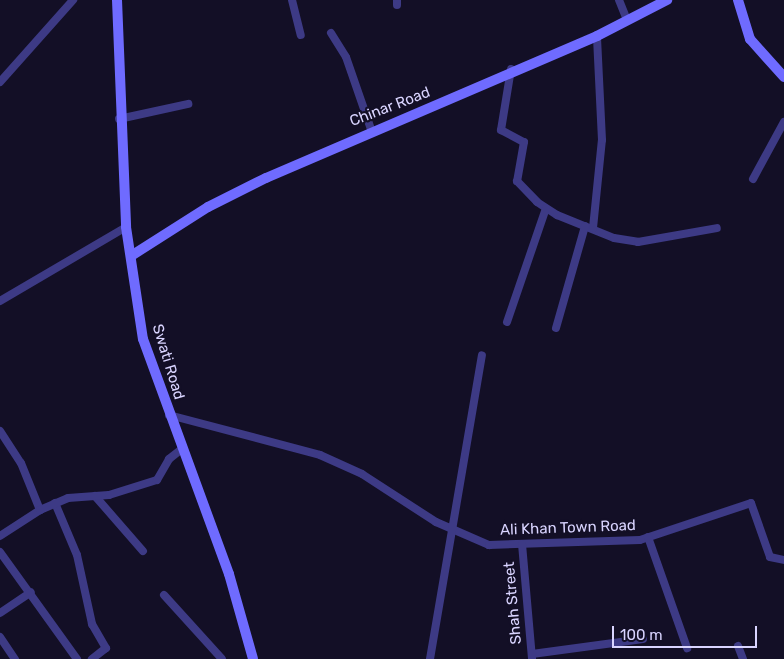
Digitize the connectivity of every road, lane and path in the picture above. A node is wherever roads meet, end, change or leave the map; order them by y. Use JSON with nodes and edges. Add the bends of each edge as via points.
{"nodes":[{"id":1,"x":73,"y":0,"type":"edge"},
{"id":2,"x":117,"y":0,"type":"edge"},
{"id":3,"x":292,"y":0,"type":"edge"},
{"id":4,"x":619,"y":0,"type":"edge"},
{"id":5,"x":667,"y":0,"type":"edge"},
{"id":6,"x":738,"y":0,"type":"edge"},
{"id":7,"x":627,"y":20,"type":"junction"},
{"id":8,"x":331,"y":33,"type":"dead end"},
{"id":9,"x":301,"y":35,"type":"dead end"},
{"id":10,"x":597,"y":36,"type":"junction"},
{"id":11,"x":511,"y":69,"type":"junction"},
{"id":12,"x":784,"y":77,"type":"edge"},
{"id":13,"x":0,"y":82,"type":"edge"},
{"id":14,"x":188,"y":104,"type":"dead end"},
{"id":15,"x":119,"y":119,"type":"junction"},
{"id":16,"x":784,"y":122,"type":"edge"},
{"id":17,"x":371,"y":129,"type":"junction"},
{"id":18,"x":753,"y":179,"type":"dead end"},
{"id":19,"x":546,"y":208,"type":"junction"},
{"id":20,"x":126,"y":227,"type":"junction"},
{"id":21,"x":589,"y":227,"type":"junction"},
{"id":22,"x":717,"y":228,"type":"dead end"},
{"id":23,"x":131,"y":256,"type":"junction"},
{"id":24,"x":0,"y":301,"type":"edge"},
{"id":25,"x":507,"y":322,"type":"dead end"},
{"id":26,"x":556,"y":328,"type":"dead end"},
{"id":27,"x":482,"y":355,"type":"dead end"},
{"id":28,"x":169,"y":415,"type":"junction"},
{"id":29,"x":0,"y":431,"type":"edge"},
{"id":30,"x":182,"y":449,"type":"junction"},
{"id":31,"x":96,"y":496,"type":"junction"},
{"id":32,"x":55,"y":503,"type":"junction"},
{"id":33,"x":40,"y":510,"type":"junction"},
{"id":34,"x":456,"y":529,"type":"junction"},
{"id":35,"x":0,"y":536,"type":"edge"},
{"id":36,"x":648,"y":537,"type":"junction"},
{"id":37,"x":522,"y":544,"type":"junction"},
{"id":38,"x":143,"y":551,"type":"dead end"},
{"id":39,"x":0,"y":552,"type":"edge"},
{"id":40,"x":784,"y":560,"type":"edge"},
{"id":41,"x":31,"y":592,"type":"junction"},
{"id":42,"x":164,"y":595,"type":"dead end"},
{"id":43,"x":0,"y":613,"type":"edge"},
{"id":44,"x":0,"y":637,"type":"edge"},
{"id":45,"x":643,"y":640,"type":"dead end"},
{"id":46,"x":738,"y":646,"type":"dead end"},
{"id":47,"x":687,"y":648,"type":"dead end"},
{"id":48,"x":532,"y":657,"type":"edge"},
{"id":49,"x":15,"y":659,"type":"edge"},
{"id":50,"x":78,"y":659,"type":"edge"},
{"id":51,"x":92,"y":659,"type":"edge"},
{"id":52,"x":222,"y":659,"type":"edge"},
{"id":53,"x":253,"y":659,"type":"edge"},
{"id":54,"x":430,"y":659,"type":"edge"},
{"id":55,"x":743,"y":659,"type":"edge"}],
"edges":[{"from":1,"to":13,"type":"street"},
{"from":2,"to":15,"type":"street","name":"Swati Road"},
{"from":3,"to":9,"type":"street"},
{"from":4,"to":7,"type":"street"},
{"from":5,"to":7,"type":"street","name":"Chinar Road"},
{"from":6,"to":12,"type":"street","via":[[750,39]]},
{"from":7,"to":10,"type":"street","name":"Chinar Road"},
{"from":8,"to":17,"type":"street","via":[[346,57]]},
{"from":10,"to":11,"type":"street","name":"Chinar Road"},
{"from":10,"to":21,"type":"street","via":[[602,140]]},
{"from":11,"to":17,"type":"street","name":"Chinar Road","via":[[436,106]]},
{"from":11,"to":19,"type":"street","via":[[501,130],[524,142],[517,181]]},
{"from":14,"to":15,"type":"street"},
{"from":15,"to":20,"type":"street","name":"Swati Road"},
{"from":16,"to":18,"type":"street"},
{"from":17,"to":23,"type":"street","name":"Chinar Road","via":[[208,207]]},
{"from":19,"to":21,"type":"street"},
{"from":19,"to":25,"type":"street"},
{"from":20,"to":23,"type":"street","name":"Swati Road"},
{"from":20,"to":24,"type":"street"},
{"from":21,"to":22,"type":"street","via":[[638,242]]},
{"from":21,"to":26,"type":"street"},
{"from":23,"to":28,"type":"street","name":"Swati Road","via":[[143,339]]},
{"from":27,"to":34,"type":"street"},
{"from":28,"to":30,"type":"street","name":"Swati Road"},
{"from":28,"to":34,"type":"street","name":"Ali Khan Town Road","via":[[320,455],[362,474],[436,522]]},
{"from":29,"to":33,"type":"street","via":[[21,463]]},
{"from":30,"to":31,"type":"street","via":[[169,459],[157,480]]},
{"from":30,"to":53,"type":"street","name":"Swati Road","via":[[229,574]]},
{"from":31,"to":32,"type":"street"},
{"from":31,"to":38,"type":"street"},
{"from":32,"to":33,"type":"street"},
{"from":32,"to":51,"type":"street","via":[[77,555],[92,624],[106,648]]},
{"from":33,"to":35,"type":"street"},
{"from":34,"to":37,"type":"street","name":"Ali Khan Town Road","via":[[489,545]]},
{"from":34,"to":54,"type":"street"},
{"from":36,"to":37,"type":"street","name":"Ali Khan Town Road"},
{"from":36,"to":40,"type":"street","name":"Ali Khan Town Road","via":[[750,503],[770,557]]},
{"from":36,"to":47,"type":"street"},
{"from":37,"to":48,"type":"street","name":"Shah Street"},
{"from":39,"to":41,"type":"street"},
{"from":41,"to":43,"type":"street"},
{"from":41,"to":50,"type":"street"},
{"from":42,"to":52,"type":"street"},
{"from":44,"to":49,"type":"street"},
{"from":45,"to":48,"type":"street"},
{"from":46,"to":55,"type":"street"}]}
